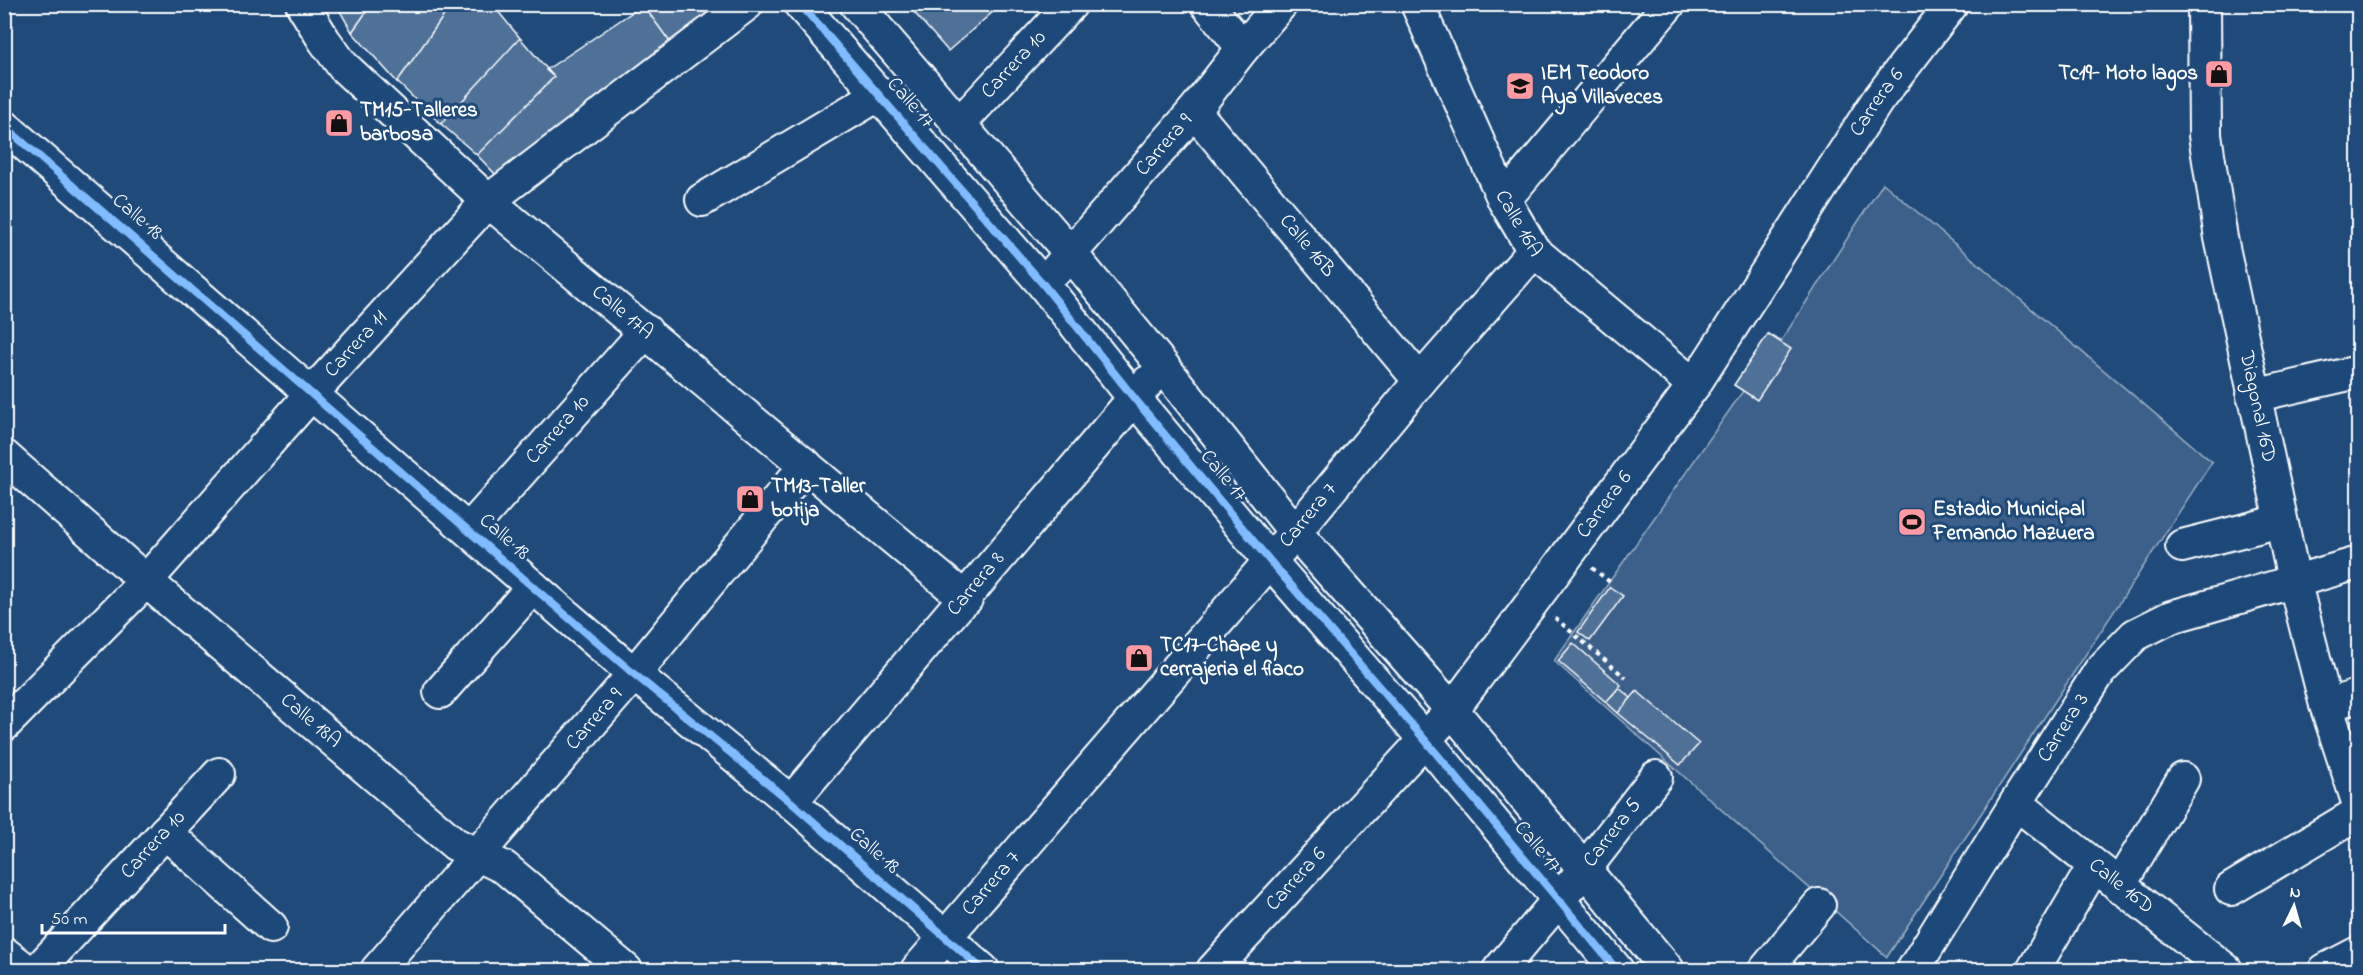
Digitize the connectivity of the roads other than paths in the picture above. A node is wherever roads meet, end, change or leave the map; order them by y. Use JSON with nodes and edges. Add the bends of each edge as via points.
{"nodes":[{"id":1,"x":302,"y":4,"type":"edge"},
{"id":2,"x":747,"y":4,"type":"edge"},
{"id":3,"x":800,"y":4,"type":"edge"},
{"id":4,"x":856,"y":4,"type":"edge"},
{"id":5,"x":1071,"y":4,"type":"edge"},
{"id":6,"x":1207,"y":4,"type":"edge"},
{"id":7,"x":1281,"y":4,"type":"edge"},
{"id":8,"x":1417,"y":4,"type":"edge"},
{"id":9,"x":1952,"y":4,"type":"edge"},
{"id":10,"x":2204,"y":4,"type":"edge"},
{"id":11,"x":1660,"y":9,"type":"edge"},
{"id":12,"x":1243,"y":48,"type":"junction"},
{"id":13,"x":878,"y":94,"type":"junction"},
{"id":14,"x":1194,"y":111,"type":"junction"},
{"id":15,"x":958,"y":125,"type":"junction"},
{"id":16,"x":4,"y":126,"type":"edge"},
{"id":17,"x":702,"y":200,"type":"dead end"},
{"id":18,"x":1504,"y":200,"type":"junction"},
{"id":19,"x":488,"y":201,"type":"junction"},
{"id":20,"x":1534,"y":251,"type":"junction"},
{"id":21,"x":1071,"y":254,"type":"junction"},
{"id":22,"x":1043,"y":284,"type":"junction"},
{"id":23,"x":646,"y":332,"type":"junction"},
{"id":24,"x":1162,"y":365,"type":"junction"},
{"id":25,"x":2358,"y":372,"type":"edge"},
{"id":26,"x":1420,"y":381,"type":"junction"},
{"id":27,"x":1694,"y":385,"type":"junction"},
{"id":28,"x":312,"y":393,"type":"junction"},
{"id":29,"x":2253,"y":396,"type":"junction"},
{"id":30,"x":1134,"y":398,"type":"junction"},
{"id":31,"x":4,"y":456,"type":"edge"},
{"id":32,"x":806,"y":465,"type":"junction"},
{"id":33,"x":2281,"y":522,"type":"junction"},
{"id":34,"x":468,"y":530,"type":"junction"},
{"id":35,"x":1295,"y":532,"type":"junction"},
{"id":36,"x":2182,"y":546,"type":"dead end"},
{"id":37,"x":1270,"y":561,"type":"junction"},
{"id":38,"x":2358,"y":563,"type":"edge"},
{"id":39,"x":2294,"y":580,"type":"junction"},
{"id":40,"x":146,"y":581,"type":"junction"},
{"id":41,"x":533,"y":586,"type":"junction"},
{"id":42,"x":966,"y":599,"type":"junction"},
{"id":43,"x":634,"y":674,"type":"junction"},
{"id":44,"x":440,"y":692,"type":"dead end"},
{"id":45,"x":2358,"y":696,"type":"edge"},
{"id":46,"x":2326,"y":705,"type":"junction"},
{"id":47,"x":1452,"y":710,"type":"junction"},
{"id":48,"x":4,"y":725,"type":"edge"},
{"id":49,"x":1425,"y":740,"type":"junction"},
{"id":50,"x":219,"y":774,"type":"dead end"},
{"id":51,"x":1656,"y":777,"type":"dead end"},
{"id":52,"x":2183,"y":779,"type":"dead end"},
{"id":53,"x":791,"y":802,"type":"junction"},
{"id":54,"x":2016,"y":802,"type":"junction"},
{"id":55,"x":2358,"y":802,"type":"edge"},
{"id":56,"x":2358,"y":813,"type":"edge"},
{"id":57,"x":165,"y":832,"type":"junction"},
{"id":58,"x":479,"y":855,"type":"junction"},
{"id":59,"x":2094,"y":866,"type":"junction"},
{"id":60,"x":1584,"y":870,"type":"junction"},
{"id":61,"x":2119,"y":886,"type":"junction"},
{"id":62,"x":2231,"y":889,"type":"dead end"},
{"id":63,"x":1558,"y":902,"type":"junction"},
{"id":64,"x":1819,"y":905,"type":"dead end"},
{"id":65,"x":272,"y":927,"type":"dead end"},
{"id":66,"x":945,"y":937,"type":"junction"},
{"id":67,"x":4,"y":953,"type":"edge"},
{"id":68,"x":2358,"y":953,"type":"edge"},
{"id":69,"x":26,"y":970,"type":"edge"},
{"id":70,"x":38,"y":970,"type":"edge"},
{"id":71,"x":377,"y":970,"type":"edge"},
{"id":72,"x":626,"y":970,"type":"edge"},
{"id":73,"x":917,"y":970,"type":"edge"},
{"id":74,"x":983,"y":970,"type":"edge"},
{"id":75,"x":1214,"y":970,"type":"edge"},
{"id":76,"x":1499,"y":970,"type":"edge"},
{"id":77,"x":1617,"y":970,"type":"edge"},
{"id":78,"x":1668,"y":970,"type":"edge"},
{"id":79,"x":1765,"y":970,"type":"edge"},
{"id":80,"x":1913,"y":970,"type":"edge"},
{"id":81,"x":2033,"y":970,"type":"edge"},
{"id":82,"x":2226,"y":970,"type":"edge"},
{"id":83,"x":2325,"y":970,"type":"edge"}],
"edges":[{"from":1,"to":19,"type":"street","name":"Calle 17A","via":[[343,66]]},
{"from":2,"to":19,"type":"street","name":"Carrera 11"},
{"from":3,"to":13,"type":"street","name":"Calle 17"},
{"from":4,"to":15,"type":"street","name":"Calle 17"},
{"from":5,"to":15,"type":"street","name":"Carrera 10"},
{"from":6,"to":12,"type":"street"},
{"from":7,"to":12,"type":"street","name":"Carrera 9"},
{"from":8,"to":18,"type":"street","name":"Calle 16A"},
{"from":9,"to":27,"type":"street","name":"Carrera 6","via":[[1877,101]]},
{"from":10,"to":29,"type":"street","name":"Diagonal 16D","via":[[2205,135]]},
{"from":11,"to":18,"type":"street"},
{"from":12,"to":14,"type":"street","name":"Carrera 9"},
{"from":13,"to":17,"type":"street"},
{"from":13,"to":22,"type":"street","name":"Calle 17"},
{"from":14,"to":21,"type":"street","name":"Carrera 9"},
{"from":14,"to":26,"type":"street","name":"Calle 16B"},
{"from":15,"to":21,"type":"street","name":"Calle 17"},
{"from":16,"to":28,"type":"street","name":"Calle 18"},
{"from":18,"to":20,"type":"street","name":"Calle 16A"},
{"from":19,"to":23,"type":"street","name":"Calle 17A"},
{"from":19,"to":28,"type":"street","name":"Carrera 11"},
{"from":20,"to":26,"type":"street","name":"Carrera 7"},
{"from":20,"to":27,"type":"street","name":"Calle 16A"},
{"from":21,"to":22,"type":"street","name":"Carrera 9"},
{"from":21,"to":24,"type":"street","name":"Calle 17"},
{"from":22,"to":30,"type":"street","name":"Calle 17"},
{"from":23,"to":32,"type":"street","name":"Calle 17A"},
{"from":23,"to":34,"type":"street","name":"Carrera 10"},
{"from":24,"to":30,"type":"street","name":"Carrera 8"},
{"from":24,"to":35,"type":"street","name":"Calle 17"},
{"from":25,"to":29,"type":"street"},
{"from":26,"to":35,"type":"street","name":"Carrera 7"},
{"from":27,"to":47,"type":"street","name":"Carrera 6"},
{"from":28,"to":34,"type":"street","name":"Calle 18"},
{"from":28,"to":40,"type":"street","name":"Carrera 11"},
{"from":29,"to":33,"type":"street","name":"Diagonal 16D"},
{"from":30,"to":37,"type":"street","name":"Calle 17"},
{"from":30,"to":42,"type":"street","name":"Carrera 8"},
{"from":31,"to":40,"type":"street","name":"Calle 18A"},
{"from":32,"to":42,"type":"street","name":"Calle 17A"},
{"from":32,"to":43,"type":"street","name":"Carrera 9"},
{"from":33,"to":36,"type":"street"},
{"from":33,"to":39,"type":"street","name":"Diagonal 16D"},
{"from":34,"to":41,"type":"street","name":"Calle 18"},
{"from":35,"to":37,"type":"street","name":"Carrera 7"},
{"from":35,"to":47,"type":"street","name":"Calle 17"},
{"from":37,"to":49,"type":"street","name":"Calle 17"},
{"from":37,"to":66,"type":"street","name":"Carrera 7"},
{"from":38,"to":39,"type":"street","name":"Carrera 3"},
{"from":39,"to":46,"type":"street","name":"Diagonal 16D"},
{"from":39,"to":54,"type":"street","name":"Carrera 3","via":[[2171,617],[2135,635],[2100,671]]},
{"from":40,"to":48,"type":"street","name":"Carrera 11"},
{"from":40,"to":58,"type":"street","name":"Calle 18A","via":[[455,844]]},
{"from":41,"to":43,"type":"street","name":"Calle 18"},
{"from":41,"to":44,"type":"street"},
{"from":42,"to":53,"type":"street","name":"Carrera 8"},
{"from":43,"to":53,"type":"street","name":"Calle 18"},
{"from":43,"to":58,"type":"street","name":"Carrera 9"},
{"from":45,"to":46,"type":"street"},
{"from":46,"to":55,"type":"street","name":"Diagonal 16D"},
{"from":47,"to":49,"type":"street","name":"Carrera 6"},
{"from":47,"to":60,"type":"street","name":"Calle 17"},
{"from":49,"to":63,"type":"street","name":"Calle 17"},
{"from":49,"to":75,"type":"street","name":"Carrera 6"},
{"from":50,"to":57,"type":"street","name":"Carrera 10"},
{"from":51,"to":60,"type":"street","name":"Carrera 5"},
{"from":52,"to":61,"type":"street"},
{"from":53,"to":66,"type":"street","name":"Calle 18"},
{"from":54,"to":59,"type":"street","name":"Calle 16D"},
{"from":54,"to":80,"type":"street","name":"Carrera 3"},
{"from":56,"to":62,"type":"street"},
{"from":57,"to":65,"type":"street"},
{"from":57,"to":70,"type":"street","name":"Carrera 10"},
{"from":58,"to":71,"type":"street","name":"Carrera 9"},
{"from":58,"to":72,"type":"street","name":"Calle 18A","via":[[505,868]]},
{"from":59,"to":61,"type":"street","name":"Calle 16D"},
{"from":59,"to":81,"type":"street"},
{"from":60,"to":63,"type":"street","name":"Carrera 5"},
{"from":60,"to":78,"type":"street","name":"Calle 17"},
{"from":61,"to":82,"type":"street","name":"Calle 16D"},
{"from":63,"to":76,"type":"street","name":"Carrera 5"},
{"from":63,"to":77,"type":"street","name":"Calle 17"},
{"from":64,"to":79,"type":"street"},
{"from":66,"to":73,"type":"street","name":"Carrera 7"},
{"from":66,"to":74,"type":"street","name":"Calle 18"},
{"from":67,"to":69,"type":"street"},
{"from":68,"to":83,"type":"street"}]}
